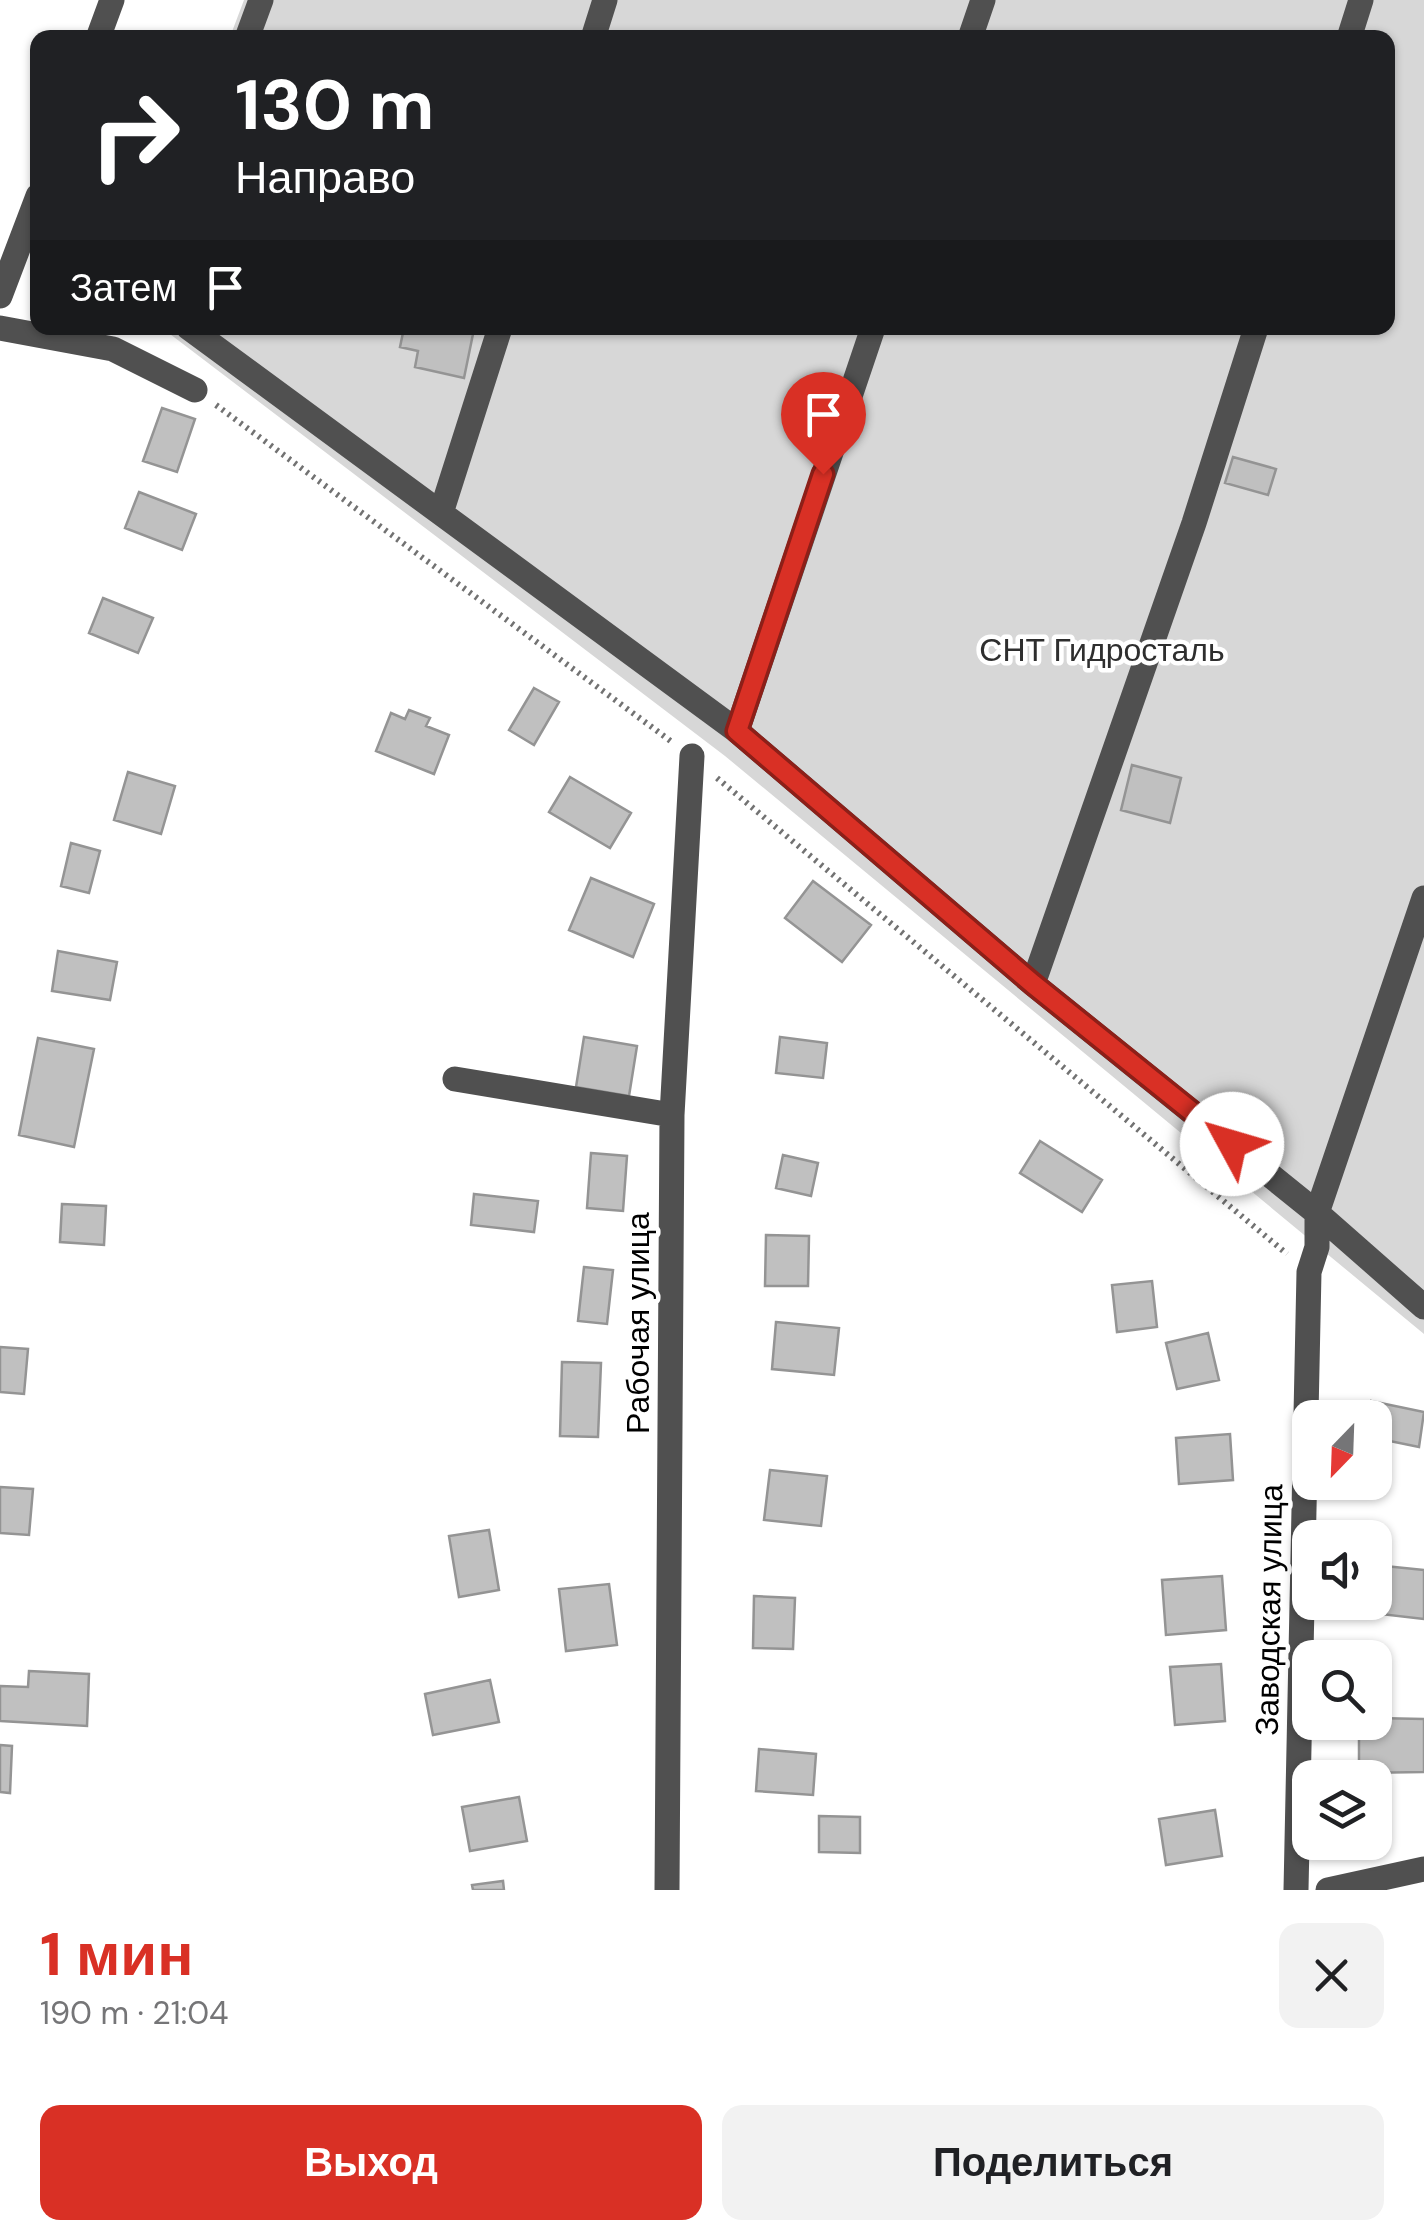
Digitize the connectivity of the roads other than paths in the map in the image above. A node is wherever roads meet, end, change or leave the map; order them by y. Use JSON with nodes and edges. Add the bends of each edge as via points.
{"nodes":[{"id":1,"x":112,"y":0,"type":"edge"},
{"id":2,"x":261,"y":0,"type":"edge"},
{"id":3,"x":605,"y":0,"type":"edge"},
{"id":4,"x":983,"y":0,"type":"edge"},
{"id":5,"x":1361,"y":0,"type":"edge"},
{"id":6,"x":101,"y":30,"type":"edge"},
{"id":7,"x":249,"y":30,"type":"edge"},
{"id":8,"x":596,"y":30,"type":"edge"},
{"id":9,"x":973,"y":30,"type":"edge"},
{"id":10,"x":1352,"y":30,"type":"edge"},
{"id":11,"x":30,"y":217,"type":"edge"},
{"id":12,"x":0,"y":296,"type":"edge"},
{"id":13,"x":0,"y":328,"type":"edge"},
{"id":14,"x":30,"y":334,"type":"edge"},
{"id":15,"x":38,"y":335,"type":"edge"},
{"id":16,"x":199,"y":335,"type":"edge"},
{"id":17,"x":498,"y":335,"type":"edge"},
{"id":18,"x":871,"y":335,"type":"edge"},
{"id":19,"x":1254,"y":335,"type":"edge"},
{"id":20,"x":195,"y":390,"type":"road end"},
{"id":21,"x":441,"y":513,"type":"junction"},
{"id":22,"x":737,"y":731,"type":"junction"},
{"id":23,"x":692,"y":756,"type":"road end"},
{"id":24,"x":1424,"y":898,"type":"edge"},
{"id":25,"x":1033,"y":984,"type":"junction"},
{"id":26,"x":455,"y":1080,"type":"dead end"},
{"id":27,"x":672,"y":1115,"type":"junction"},
{"id":28,"x":1317,"y":1213,"type":"junction"},
{"id":29,"x":1424,"y":1307,"type":"edge"},
{"id":30,"x":1424,"y":1870,"type":"edge"},
{"id":31,"x":1384,"y":1884,"type":"edge"},
{"id":32,"x":667,"y":1890,"type":"edge"},
{"id":33,"x":1296,"y":1890,"type":"edge"},
{"id":34,"x":1328,"y":1890,"type":"edge"}],
"edges":[{"from":1,"to":6,"type":"street"},
{"from":2,"to":7,"type":"street"},
{"from":3,"to":8,"type":"street"},
{"from":4,"to":9,"type":"street"},
{"from":5,"to":10,"type":"street"},
{"from":11,"to":12,"type":"street"},
{"from":13,"to":14,"type":"street"},
{"from":15,"to":20,"type":"street","via":[[113,349]]},
{"from":16,"to":21,"type":"street"},
{"from":17,"to":21,"type":"street"},
{"from":18,"to":22,"type":"street"},
{"from":19,"to":25,"type":"street"},
{"from":21,"to":22,"type":"street"},
{"from":22,"to":25,"type":"street"},
{"from":23,"to":27,"type":"street","name":"Рабочая улица"},
{"from":24,"to":28,"type":"street","name":"Заводская улица"},
{"from":25,"to":28,"type":"street"},
{"from":26,"to":27,"type":"street"},
{"from":27,"to":32,"type":"street","name":"Рабочая улица"},
{"from":28,"to":29,"type":"street"},
{"from":28,"to":33,"type":"street","name":"Заводская улица","via":[[1309,1272]]},
{"from":30,"to":31,"type":"street"},
{"from":31,"to":34,"type":"street"}]}
